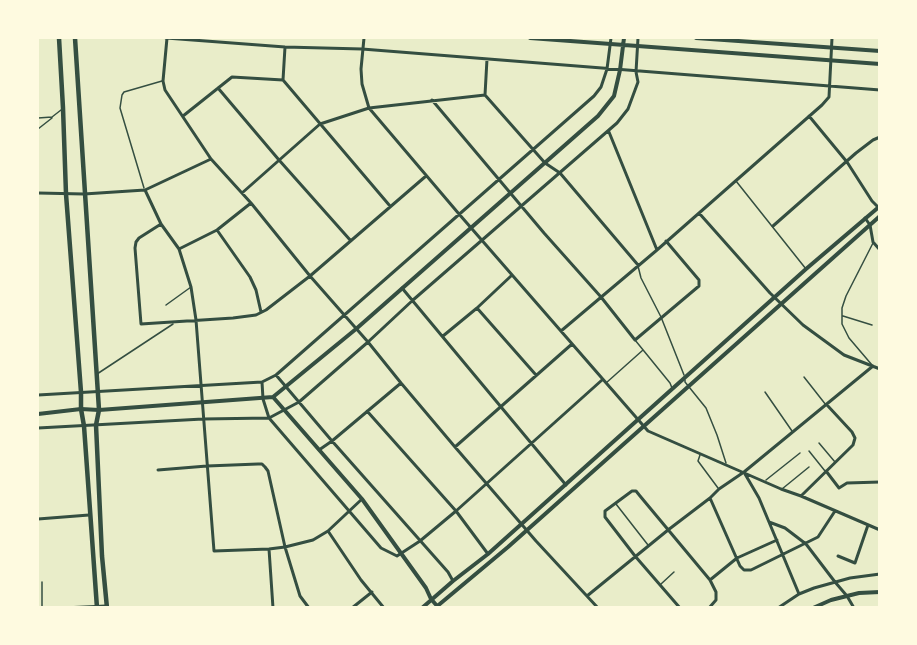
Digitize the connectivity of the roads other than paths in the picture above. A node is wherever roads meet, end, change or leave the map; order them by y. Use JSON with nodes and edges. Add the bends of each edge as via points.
{"nodes":[{"id":1,"x":58,"y":38,"type":"edge"},
{"id":2,"x":75,"y":38,"type":"edge"},
{"id":3,"x":167,"y":38,"type":"edge"},
{"id":4,"x":364,"y":38,"type":"edge"},
{"id":5,"x":530,"y":38,"type":"edge"},
{"id":6,"x":611,"y":38,"type":"edge"},
{"id":7,"x":624,"y":38,"type":"edge"},
{"id":8,"x":638,"y":38,"type":"edge"},
{"id":9,"x":696,"y":38,"type":"edge"},
{"id":10,"x":832,"y":38,"type":"edge"},
{"id":11,"x":611,"y":43,"type":"junction"},
{"id":12,"x":623,"y":44,"type":"junction"},
{"id":13,"x":638,"y":45,"type":"junction"},
{"id":14,"x":285,"y":47,"type":"junction"},
{"id":15,"x":831,"y":48,"type":"junction"},
{"id":16,"x":362,"y":49,"type":"junction"},
{"id":17,"x":879,"y":51,"type":"edge"},
{"id":18,"x":487,"y":59,"type":"junction"},
{"id":19,"x":831,"y":60,"type":"junction"},
{"id":20,"x":879,"y":64,"type":"edge"},
{"id":21,"x":607,"y":69,"type":"junction"},
{"id":22,"x":620,"y":70,"type":"junction"},
{"id":23,"x":636,"y":72,"type":"junction"},
{"id":24,"x":283,"y":80,"type":"junction"},
{"id":25,"x":162,"y":81,"type":"junction"},
{"id":26,"x":830,"y":86,"type":"junction"},
{"id":27,"x":218,"y":88,"type":"junction"},
{"id":28,"x":879,"y":90,"type":"edge"},
{"id":29,"x":485,"y":95,"type":"junction"},
{"id":30,"x":432,"y":100,"type":"junction"},
{"id":31,"x":63,"y":108,"type":"junction"},
{"id":32,"x":369,"y":108,"type":"junction"},
{"id":33,"x":183,"y":116,"type":"junction"},
{"id":34,"x":809,"y":116,"type":"junction"},
{"id":35,"x":52,"y":117,"type":"junction"},
{"id":36,"x":38,"y":118,"type":"edge"},
{"id":37,"x":320,"y":124,"type":"junction"},
{"id":38,"x":38,"y":129,"type":"edge"},
{"id":39,"x":609,"y":131,"type":"junction"},
{"id":40,"x":879,"y":137,"type":"edge"},
{"id":41,"x":533,"y":149,"type":"junction"},
{"id":42,"x":211,"y":159,"type":"junction"},
{"id":43,"x":279,"y":160,"type":"junction"},
{"id":44,"x":847,"y":162,"type":"junction"},
{"id":45,"x":545,"y":163,"type":"junction"},
{"id":46,"x":560,"y":173,"type":"junction"},
{"id":47,"x":426,"y":176,"type":"junction"},
{"id":48,"x":500,"y":179,"type":"junction"},
{"id":49,"x":735,"y":180,"type":"junction"},
{"id":50,"x":145,"y":190,"type":"junction"},
{"id":51,"x":511,"y":192,"type":"junction"},
{"id":52,"x":242,"y":193,"type":"junction"},
{"id":53,"x":38,"y":194,"type":"edge"},
{"id":54,"x":66,"y":194,"type":"junction"},
{"id":55,"x":84,"y":194,"type":"junction"},
{"id":56,"x":251,"y":202,"type":"junction"},
{"id":57,"x":522,"y":205,"type":"junction"},
{"id":58,"x":390,"y":206,"type":"junction"},
{"id":59,"x":879,"y":206,"type":"edge"},
{"id":60,"x":699,"y":213,"type":"junction"},
{"id":61,"x":459,"y":214,"type":"junction"},
{"id":62,"x":879,"y":216,"type":"edge"},
{"id":63,"x":865,"y":218,"type":"junction"},
{"id":64,"x":162,"y":224,"type":"junction"},
{"id":65,"x":870,"y":225,"type":"junction"},
{"id":66,"x":773,"y":226,"type":"junction"},
{"id":67,"x":471,"y":227,"type":"junction"},
{"id":68,"x":217,"y":230,"type":"junction"},
{"id":69,"x":351,"y":241,"type":"junction"},
{"id":70,"x":482,"y":241,"type":"junction"},
{"id":71,"x":666,"y":241,"type":"junction"},
{"id":72,"x":873,"y":242,"type":"junction"},
{"id":73,"x":179,"y":249,"type":"junction"},
{"id":74,"x":657,"y":250,"type":"junction"},
{"id":75,"x":879,"y":250,"type":"edge"},
{"id":76,"x":638,"y":266,"type":"junction"},
{"id":77,"x":806,"y":269,"type":"junction"},
{"id":78,"x":310,"y":276,"type":"junction"},
{"id":79,"x":512,"y":276,"type":"junction"},
{"id":80,"x":191,"y":287,"type":"junction"},
{"id":81,"x":402,"y":288,"type":"junction"},
{"id":82,"x":600,"y":297,"type":"junction"},
{"id":83,"x":776,"y":298,"type":"junction"},
{"id":84,"x":413,"y":300,"type":"junction"},
{"id":85,"x":781,"y":303,"type":"junction"},
{"id":86,"x":166,"y":305,"type":"dead end"},
{"id":87,"x":477,"y":308,"type":"junction"},
{"id":88,"x":261,"y":312,"type":"junction"},
{"id":89,"x":345,"y":315,"type":"junction"},
{"id":90,"x":842,"y":315,"type":"junction"},
{"id":91,"x":661,"y":317,"type":"junction"},
{"id":92,"x":196,"y":320,"type":"junction"},
{"id":93,"x":177,"y":321,"type":"junction"},
{"id":94,"x":872,"y":325,"type":"dead end"},
{"id":95,"x":356,"y":328,"type":"junction"},
{"id":96,"x":561,"y":331,"type":"junction"},
{"id":97,"x":443,"y":336,"type":"junction"},
{"id":98,"x":635,"y":340,"type":"junction"},
{"id":99,"x":368,"y":342,"type":"junction"},
{"id":100,"x":572,"y":344,"type":"junction"},
{"id":101,"x":643,"y":350,"type":"junction"},
{"id":102,"x":873,"y":366,"type":"junction"},
{"id":103,"x":879,"y":369,"type":"edge"},
{"id":104,"x":96,"y":375,"type":"junction"},
{"id":105,"x":276,"y":375,"type":"junction"},
{"id":106,"x":536,"y":375,"type":"junction"},
{"id":107,"x":804,"y":377,"type":"dead end"},
{"id":108,"x":685,"y":378,"type":"junction"},
{"id":109,"x":261,"y":382,"type":"junction"},
{"id":110,"x":604,"y":382,"type":"junction"},
{"id":111,"x":400,"y":383,"type":"junction"},
{"id":112,"x":688,"y":386,"type":"junction"},
{"id":113,"x":201,"y":387,"type":"junction"},
{"id":114,"x":286,"y":387,"type":"junction"},
{"id":115,"x":673,"y":389,"type":"junction"},
{"id":116,"x":98,"y":391,"type":"junction"},
{"id":117,"x":81,"y":392,"type":"junction"},
{"id":118,"x":765,"y":392,"type":"dead end"},
{"id":119,"x":38,"y":395,"type":"edge"},
{"id":120,"x":273,"y":397,"type":"junction"},
{"id":121,"x":263,"y":399,"type":"junction"},
{"id":122,"x":201,"y":402,"type":"junction"},
{"id":123,"x":299,"y":402,"type":"junction"},
{"id":124,"x":826,"y":405,"type":"junction"},
{"id":125,"x":501,"y":406,"type":"junction"},
{"id":126,"x":81,"y":409,"type":"junction"},
{"id":127,"x":99,"y":410,"type":"junction"},
{"id":128,"x":285,"y":410,"type":"junction"},
{"id":129,"x":367,"y":411,"type":"junction"},
{"id":130,"x":38,"y":414,"type":"edge"},
{"id":131,"x":269,"y":418,"type":"junction"},
{"id":132,"x":203,"y":419,"type":"junction"},
{"id":133,"x":638,"y":420,"type":"junction"},
{"id":134,"x":96,"y":425,"type":"junction"},
{"id":135,"x":84,"y":426,"type":"junction"},
{"id":136,"x":644,"y":426,"type":"junction"},
{"id":137,"x":38,"y":428,"type":"edge"},
{"id":138,"x":793,"y":432,"type":"junction"},
{"id":139,"x":333,"y":441,"type":"junction"},
{"id":140,"x":532,"y":443,"type":"junction"},
{"id":141,"x":819,"y":443,"type":"dead end"},
{"id":142,"x":456,"y":447,"type":"junction"},
{"id":143,"x":319,"y":450,"type":"junction"},
{"id":144,"x":809,"y":451,"type":"dead end"},
{"id":145,"x":800,"y":453,"type":"dead end"},
{"id":146,"x":700,"y":454,"type":"junction"},
{"id":147,"x":836,"y":463,"type":"junction"},
{"id":148,"x":727,"y":465,"type":"junction"},
{"id":149,"x":207,"y":466,"type":"junction"},
{"id":150,"x":809,"y":467,"type":"dead end"},
{"id":151,"x":158,"y":470,"type":"dead end"},
{"id":152,"x":826,"y":471,"type":"junction"},
{"id":153,"x":744,"y":472,"type":"junction"},
{"id":154,"x":764,"y":481,"type":"junction"},
{"id":155,"x":879,"y":482,"type":"edge"},
{"id":156,"x":487,"y":483,"type":"junction"},
{"id":157,"x":566,"y":484,"type":"junction"},
{"id":158,"x":719,"y":489,"type":"junction"},
{"id":159,"x":782,"y":489,"type":"junction"},
{"id":160,"x":801,"y":496,"type":"junction"},
{"id":161,"x":710,"y":498,"type":"junction"},
{"id":162,"x":362,"y":499,"type":"junction"},
{"id":163,"x":615,"y":503,"type":"junction"},
{"id":164,"x":348,"y":511,"type":"junction"},
{"id":165,"x":456,"y":511,"type":"junction"},
{"id":166,"x":835,"y":511,"type":"junction"},
{"id":167,"x":89,"y":515,"type":"junction"},
{"id":168,"x":38,"y":519,"type":"edge"},
{"id":169,"x":769,"y":522,"type":"junction"},
{"id":170,"x":522,"y":524,"type":"junction"},
{"id":171,"x":868,"y":525,"type":"junction"},
{"id":172,"x":527,"y":530,"type":"junction"},
{"id":173,"x":668,"y":530,"type":"junction"},
{"id":174,"x":879,"y":530,"type":"edge"},
{"id":175,"x":328,"y":531,"type":"junction"},
{"id":176,"x":777,"y":540,"type":"junction"},
{"id":177,"x":420,"y":541,"type":"junction"},
{"id":178,"x":806,"y":544,"type":"junction"},
{"id":179,"x":649,"y":545,"type":"junction"},
{"id":180,"x":285,"y":547,"type":"junction"},
{"id":181,"x":269,"y":549,"type":"junction"},
{"id":182,"x":400,"y":554,"type":"junction"},
{"id":183,"x":488,"y":554,"type":"junction"},
{"id":184,"x":783,"y":555,"type":"junction"},
{"id":185,"x":635,"y":556,"type":"junction"},
{"id":186,"x":838,"y":556,"type":"dead end"},
{"id":187,"x":737,"y":558,"type":"junction"},
{"id":188,"x":674,"y":572,"type":"dead end"},
{"id":189,"x":879,"y":574,"type":"edge"},
{"id":190,"x":710,"y":580,"type":"junction"},
{"id":191,"x":453,"y":581,"type":"junction"},
{"id":192,"x":42,"y":582,"type":"dead end"},
{"id":193,"x":835,"y":582,"type":"junction"},
{"id":194,"x":660,"y":585,"type":"junction"},
{"id":195,"x":372,"y":592,"type":"junction"},
{"id":196,"x":879,"y":592,"type":"edge"},
{"id":197,"x":799,"y":594,"type":"junction"},
{"id":198,"x":587,"y":596,"type":"junction"},
{"id":199,"x":848,"y":596,"type":"junction"},
{"id":200,"x":431,"y":599,"type":"junction"},
{"id":201,"x":96,"y":607,"type":"edge"},
{"id":202,"x":107,"y":607,"type":"edge"},
{"id":203,"x":437,"y":607,"type":"edge"},
{"id":204,"x":42,"y":608,"type":"edge"},
{"id":205,"x":63,"y":608,"type":"edge"},
{"id":206,"x":273,"y":608,"type":"edge"},
{"id":207,"x":309,"y":608,"type":"edge"},
{"id":208,"x":352,"y":608,"type":"edge"},
{"id":209,"x":384,"y":608,"type":"edge"},
{"id":210,"x":422,"y":608,"type":"edge"},
{"id":211,"x":598,"y":608,"type":"edge"},
{"id":212,"x":680,"y":608,"type":"edge"},
{"id":213,"x":709,"y":608,"type":"edge"},
{"id":214,"x":778,"y":608,"type":"edge"},
{"id":215,"x":813,"y":608,"type":"edge"},
{"id":216,"x":854,"y":608,"type":"edge"}],
"edges":[{"from":1,"to":31,"type":"main road"},
{"from":2,"to":55,"type":"main road"},
{"from":3,"to":14,"type":"street"},
{"from":3,"to":25,"type":"street"},
{"from":4,"to":16,"type":"street"},
{"from":5,"to":11,"type":"street"},
{"from":6,"to":11,"type":"street"},
{"from":7,"to":12,"type":"street"},
{"from":8,"to":13,"type":"street"},
{"from":9,"to":15,"type":"street"},
{"from":10,"to":15,"type":"street"},
{"from":11,"to":12,"type":"street"},
{"from":11,"to":21,"type":"street"},
{"from":12,"to":13,"type":"street"},
{"from":12,"to":22,"type":"street"},
{"from":13,"to":19,"type":"street"},
{"from":13,"to":23,"type":"street"},
{"from":14,"to":16,"type":"street"},
{"from":14,"to":24,"type":"street"},
{"from":15,"to":17,"type":"street"},
{"from":15,"to":19,"type":"street"},
{"from":16,"to":18,"type":"street"},
{"from":16,"to":32,"type":"street","via":[[362,84]]},
{"from":18,"to":21,"type":"street"},
{"from":18,"to":29,"type":"street"},
{"from":19,"to":20,"type":"street"},
{"from":19,"to":26,"type":"street"},
{"from":21,"to":22,"type":"street"},
{"from":21,"to":41,"type":"street","via":[[594,96]]},
{"from":22,"to":23,"type":"street"},
{"from":22,"to":45,"type":"street","via":[[614,96],[598,116]]},
{"from":23,"to":26,"type":"street"},
{"from":23,"to":39,"type":"street","via":[[638,82],[628,109]]},
{"from":24,"to":27,"type":"street","via":[[231,77]]},
{"from":24,"to":37,"type":"street"},
{"from":25,"to":33,"type":"street"},
{"from":25,"to":50,"type":"lane","via":[[122,95],[120,108]]},
{"from":26,"to":28,"type":"street"},
{"from":26,"to":34,"type":"street","via":[[829,97]]},
{"from":27,"to":33,"type":"street"},
{"from":27,"to":43,"type":"street"},
{"from":29,"to":30,"type":"street"},
{"from":29,"to":41,"type":"street"},
{"from":30,"to":32,"type":"street"},
{"from":30,"to":48,"type":"street"},
{"from":31,"to":35,"type":"lane"},
{"from":31,"to":54,"type":"main road"},
{"from":32,"to":37,"type":"street"},
{"from":32,"to":47,"type":"street"},
{"from":33,"to":42,"type":"street"},
{"from":34,"to":44,"type":"street"},
{"from":34,"to":49,"type":"street"},
{"from":35,"to":36,"type":"lane"},
{"from":35,"to":38,"type":"lane"},
{"from":37,"to":43,"type":"street"},
{"from":37,"to":58,"type":"street"},
{"from":39,"to":46,"type":"street"},
{"from":39,"to":74,"type":"street"},
{"from":40,"to":44,"type":"street"},
{"from":41,"to":45,"type":"street"},
{"from":41,"to":48,"type":"street"},
{"from":42,"to":50,"type":"street"},
{"from":42,"to":52,"type":"street"},
{"from":43,"to":52,"type":"street"},
{"from":43,"to":69,"type":"street"},
{"from":44,"to":59,"type":"street"},
{"from":44,"to":66,"type":"street"},
{"from":45,"to":46,"type":"street"},
{"from":45,"to":51,"type":"street"},
{"from":46,"to":57,"type":"street"},
{"from":46,"to":76,"type":"street"},
{"from":47,"to":58,"type":"street"},
{"from":47,"to":61,"type":"street"},
{"from":48,"to":51,"type":"street"},
{"from":48,"to":61,"type":"street"},
{"from":49,"to":60,"type":"street"},
{"from":49,"to":66,"type":"lane"},
{"from":50,"to":55,"type":"street"},
{"from":50,"to":64,"type":"street"},
{"from":51,"to":57,"type":"street"},
{"from":51,"to":67,"type":"street"},
{"from":52,"to":56,"type":"street"},
{"from":53,"to":54,"type":"street"},
{"from":54,"to":55,"type":"street"},
{"from":54,"to":117,"type":"main road"},
{"from":55,"to":104,"type":"main road"},
{"from":56,"to":68,"type":"street"},
{"from":56,"to":78,"type":"street"},
{"from":57,"to":70,"type":"street"},
{"from":57,"to":82,"type":"street"},
{"from":58,"to":69,"type":"street"},
{"from":59,"to":63,"type":"street"},
{"from":60,"to":71,"type":"street"},
{"from":60,"to":83,"type":"street"},
{"from":61,"to":67,"type":"street"},
{"from":61,"to":89,"type":"street"},
{"from":62,"to":65,"type":"street"},
{"from":63,"to":65,"type":"street"},
{"from":63,"to":77,"type":"street"},
{"from":64,"to":73,"type":"street"},
{"from":64,"to":93,"type":"street","via":[[136,242],[141,324]]},
{"from":65,"to":72,"type":"street"},
{"from":65,"to":85,"type":"street"},
{"from":66,"to":77,"type":"lane"},
{"from":67,"to":70,"type":"street"},
{"from":67,"to":81,"type":"street"},
{"from":68,"to":73,"type":"street"},
{"from":68,"to":88,"type":"street","via":[[250,277]]},
{"from":69,"to":78,"type":"street"},
{"from":70,"to":79,"type":"street"},
{"from":70,"to":84,"type":"street"},
{"from":71,"to":74,"type":"street"},
{"from":71,"to":91,"type":"street","via":[[699,280],[699,286]]},
{"from":72,"to":75,"type":"street"},
{"from":72,"to":90,"type":"lane","via":[[846,296]]},
{"from":73,"to":80,"type":"street"},
{"from":74,"to":76,"type":"street"},
{"from":76,"to":82,"type":"street"},
{"from":76,"to":91,"type":"lane"},
{"from":77,"to":83,"type":"street"},
{"from":78,"to":88,"type":"street"},
{"from":78,"to":89,"type":"street"},
{"from":79,"to":87,"type":"street"},
{"from":79,"to":96,"type":"street"},
{"from":80,"to":86,"type":"lane"},
{"from":80,"to":92,"type":"street"},
{"from":81,"to":84,"type":"street"},
{"from":81,"to":95,"type":"street"},
{"from":82,"to":96,"type":"street"},
{"from":82,"to":98,"type":"street"},
{"from":83,"to":85,"type":"street"},
{"from":83,"to":108,"type":"street"},
{"from":84,"to":97,"type":"street"},
{"from":84,"to":99,"type":"street"},
{"from":85,"to":102,"type":"street","via":[[844,355]]},
{"from":85,"to":112,"type":"street"},
{"from":87,"to":97,"type":"street"},
{"from":87,"to":106,"type":"street"},
{"from":88,"to":92,"type":"street"},
{"from":89,"to":95,"type":"street"},
{"from":89,"to":105,"type":"street"},
{"from":90,"to":94,"type":"lane"},
{"from":90,"to":102,"type":"lane","via":[[849,338]]},
{"from":91,"to":98,"type":"street"},
{"from":91,"to":108,"type":"lane"},
{"from":92,"to":93,"type":"street"},
{"from":92,"to":113,"type":"street"},
{"from":93,"to":104,"type":"lane"},
{"from":95,"to":99,"type":"street"},
{"from":95,"to":114,"type":"street"},
{"from":96,"to":100,"type":"street"},
{"from":97,"to":125,"type":"street"},
{"from":98,"to":101,"type":"lane"},
{"from":99,"to":111,"type":"street"},
{"from":99,"to":123,"type":"street"},
{"from":100,"to":106,"type":"street"},
{"from":100,"to":110,"type":"street"},
{"from":101,"to":110,"type":"lane"},
{"from":101,"to":115,"type":"lane"},
{"from":102,"to":103,"type":"street"},
{"from":102,"to":124,"type":"street"},
{"from":104,"to":116,"type":"main road"},
{"from":105,"to":109,"type":"street"},
{"from":105,"to":114,"type":"street"},
{"from":106,"to":125,"type":"street"},
{"from":107,"to":124,"type":"lane"},
{"from":108,"to":112,"type":"lane"},
{"from":108,"to":115,"type":"street"},
{"from":109,"to":113,"type":"street"},
{"from":109,"to":121,"type":"street"},
{"from":110,"to":133,"type":"street"},
{"from":110,"to":140,"type":"street"},
{"from":111,"to":129,"type":"street"},
{"from":111,"to":142,"type":"street"},
{"from":112,"to":136,"type":"street"},
{"from":112,"to":148,"type":"lane","via":[[706,408]]},
{"from":113,"to":116,"type":"street"},
{"from":113,"to":122,"type":"street"},
{"from":114,"to":120,"type":"street"},
{"from":114,"to":123,"type":"street"},
{"from":115,"to":133,"type":"street"},
{"from":116,"to":117,"type":"street"},
{"from":116,"to":127,"type":"main road"},
{"from":117,"to":119,"type":"street"},
{"from":117,"to":126,"type":"main road"},
{"from":118,"to":138,"type":"lane"},
{"from":120,"to":121,"type":"street"},
{"from":120,"to":128,"type":"street"},
{"from":121,"to":122,"type":"street"},
{"from":121,"to":131,"type":"street"},
{"from":122,"to":127,"type":"street"},
{"from":122,"to":132,"type":"street"},
{"from":123,"to":128,"type":"street"},
{"from":123,"to":139,"type":"street"},
{"from":124,"to":138,"type":"street"},
{"from":124,"to":147,"type":"street","via":[[855,438]]},
{"from":125,"to":140,"type":"street"},
{"from":125,"to":142,"type":"street"},
{"from":126,"to":127,"type":"street"},
{"from":126,"to":130,"type":"street"},
{"from":126,"to":135,"type":"main road"},
{"from":127,"to":134,"type":"main road"},
{"from":128,"to":131,"type":"street"},
{"from":128,"to":143,"type":"street"},
{"from":129,"to":139,"type":"street"},
{"from":129,"to":165,"type":"street"},
{"from":131,"to":132,"type":"street"},
{"from":131,"to":164,"type":"street"},
{"from":132,"to":134,"type":"street"},
{"from":132,"to":149,"type":"street"},
{"from":133,"to":136,"type":"street"},
{"from":133,"to":157,"type":"street"},
{"from":134,"to":135,"type":"street"},
{"from":134,"to":202,"type":"main road"},
{"from":135,"to":137,"type":"street"},
{"from":135,"to":167,"type":"main road"},
{"from":136,"to":146,"type":"street"},
{"from":136,"to":172,"type":"street"},
{"from":138,"to":153,"type":"street"},
{"from":139,"to":143,"type":"street"},
{"from":139,"to":177,"type":"street"},
{"from":140,"to":156,"type":"street"},
{"from":140,"to":157,"type":"street"},
{"from":141,"to":147,"type":"lane"},
{"from":142,"to":156,"type":"street"},
{"from":143,"to":162,"type":"street"},
{"from":144,"to":152,"type":"lane"},
{"from":145,"to":154,"type":"lane"},
{"from":146,"to":148,"type":"street"},
{"from":146,"to":158,"type":"lane","via":[[698,461]]},
{"from":147,"to":152,"type":"street"},
{"from":148,"to":153,"type":"street"},
{"from":149,"to":151,"type":"street"},
{"from":149,"to":180,"type":"street","via":[[265,467]]},
{"from":149,"to":181,"type":"street","via":[[214,550]]},
{"from":150,"to":159,"type":"lane"},
{"from":152,"to":155,"type":"street","via":[[839,488],[847,483]]},
{"from":152,"to":160,"type":"street"},
{"from":153,"to":154,"type":"street"},
{"from":153,"to":158,"type":"street"},
{"from":153,"to":169,"type":"street"},
{"from":154,"to":159,"type":"street"},
{"from":156,"to":165,"type":"street"},
{"from":156,"to":170,"type":"street"},
{"from":157,"to":170,"type":"street"},
{"from":158,"to":161,"type":"street"},
{"from":159,"to":160,"type":"street"},
{"from":160,"to":166,"type":"street"},
{"from":161,"to":173,"type":"street"},
{"from":161,"to":187,"type":"street"},
{"from":162,"to":164,"type":"street"},
{"from":162,"to":182,"type":"street"},
{"from":163,"to":173,"type":"street","via":[[636,491]]},
{"from":163,"to":179,"type":"lane"},
{"from":163,"to":185,"type":"street","via":[[605,511],[605,517]]},
{"from":164,"to":175,"type":"street"},
{"from":164,"to":182,"type":"street","via":[[381,548]]},
{"from":165,"to":177,"type":"street"},
{"from":165,"to":183,"type":"street"},
{"from":166,"to":171,"type":"street"},
{"from":166,"to":178,"type":"street","via":[[818,537]]},
{"from":167,"to":168,"type":"street"},
{"from":167,"to":201,"type":"main road"},
{"from":169,"to":176,"type":"street"},
{"from":169,"to":178,"type":"street","via":[[785,528]]},
{"from":170,"to":172,"type":"street"},
{"from":170,"to":183,"type":"street"},
{"from":171,"to":174,"type":"street"},
{"from":171,"to":186,"type":"street","via":[[855,563]]},
{"from":172,"to":198,"type":"street"},
{"from":172,"to":203,"type":"street"},
{"from":173,"to":179,"type":"street"},
{"from":173,"to":190,"type":"street"},
{"from":175,"to":180,"type":"street","via":[[313,540]]},
{"from":175,"to":195,"type":"street"},
{"from":176,"to":184,"type":"street"},
{"from":176,"to":187,"type":"street"},
{"from":177,"to":182,"type":"street"},
{"from":177,"to":191,"type":"street"},
{"from":178,"to":184,"type":"street"},
{"from":178,"to":193,"type":"street"},
{"from":179,"to":185,"type":"street"},
{"from":180,"to":181,"type":"street"},
{"from":180,"to":207,"type":"street","via":[[300,596]]},
{"from":181,"to":206,"type":"street"},
{"from":182,"to":200,"type":"street"},
{"from":183,"to":191,"type":"street"},
{"from":184,"to":187,"type":"street","via":[[751,570],[744,570]]},
{"from":184,"to":197,"type":"street"},
{"from":185,"to":194,"type":"street"},
{"from":185,"to":198,"type":"street"},
{"from":187,"to":190,"type":"street"},
{"from":188,"to":194,"type":"lane"},
{"from":189,"to":193,"type":"street"},
{"from":190,"to":213,"type":"street","via":[[716,600]]},
{"from":191,"to":200,"type":"street"},
{"from":192,"to":204,"type":"lane"},
{"from":193,"to":197,"type":"street"},
{"from":193,"to":199,"type":"street"},
{"from":194,"to":212,"type":"street"},
{"from":195,"to":208,"type":"street"},
{"from":195,"to":209,"type":"street"},
{"from":196,"to":199,"type":"street"},
{"from":197,"to":214,"type":"street"},
{"from":198,"to":211,"type":"street"},
{"from":199,"to":215,"type":"street"},
{"from":199,"to":216,"type":"street"},
{"from":200,"to":203,"type":"street"},
{"from":200,"to":210,"type":"street"},
{"from":201,"to":202,"type":"street"},
{"from":201,"to":205,"type":"street"}]}
